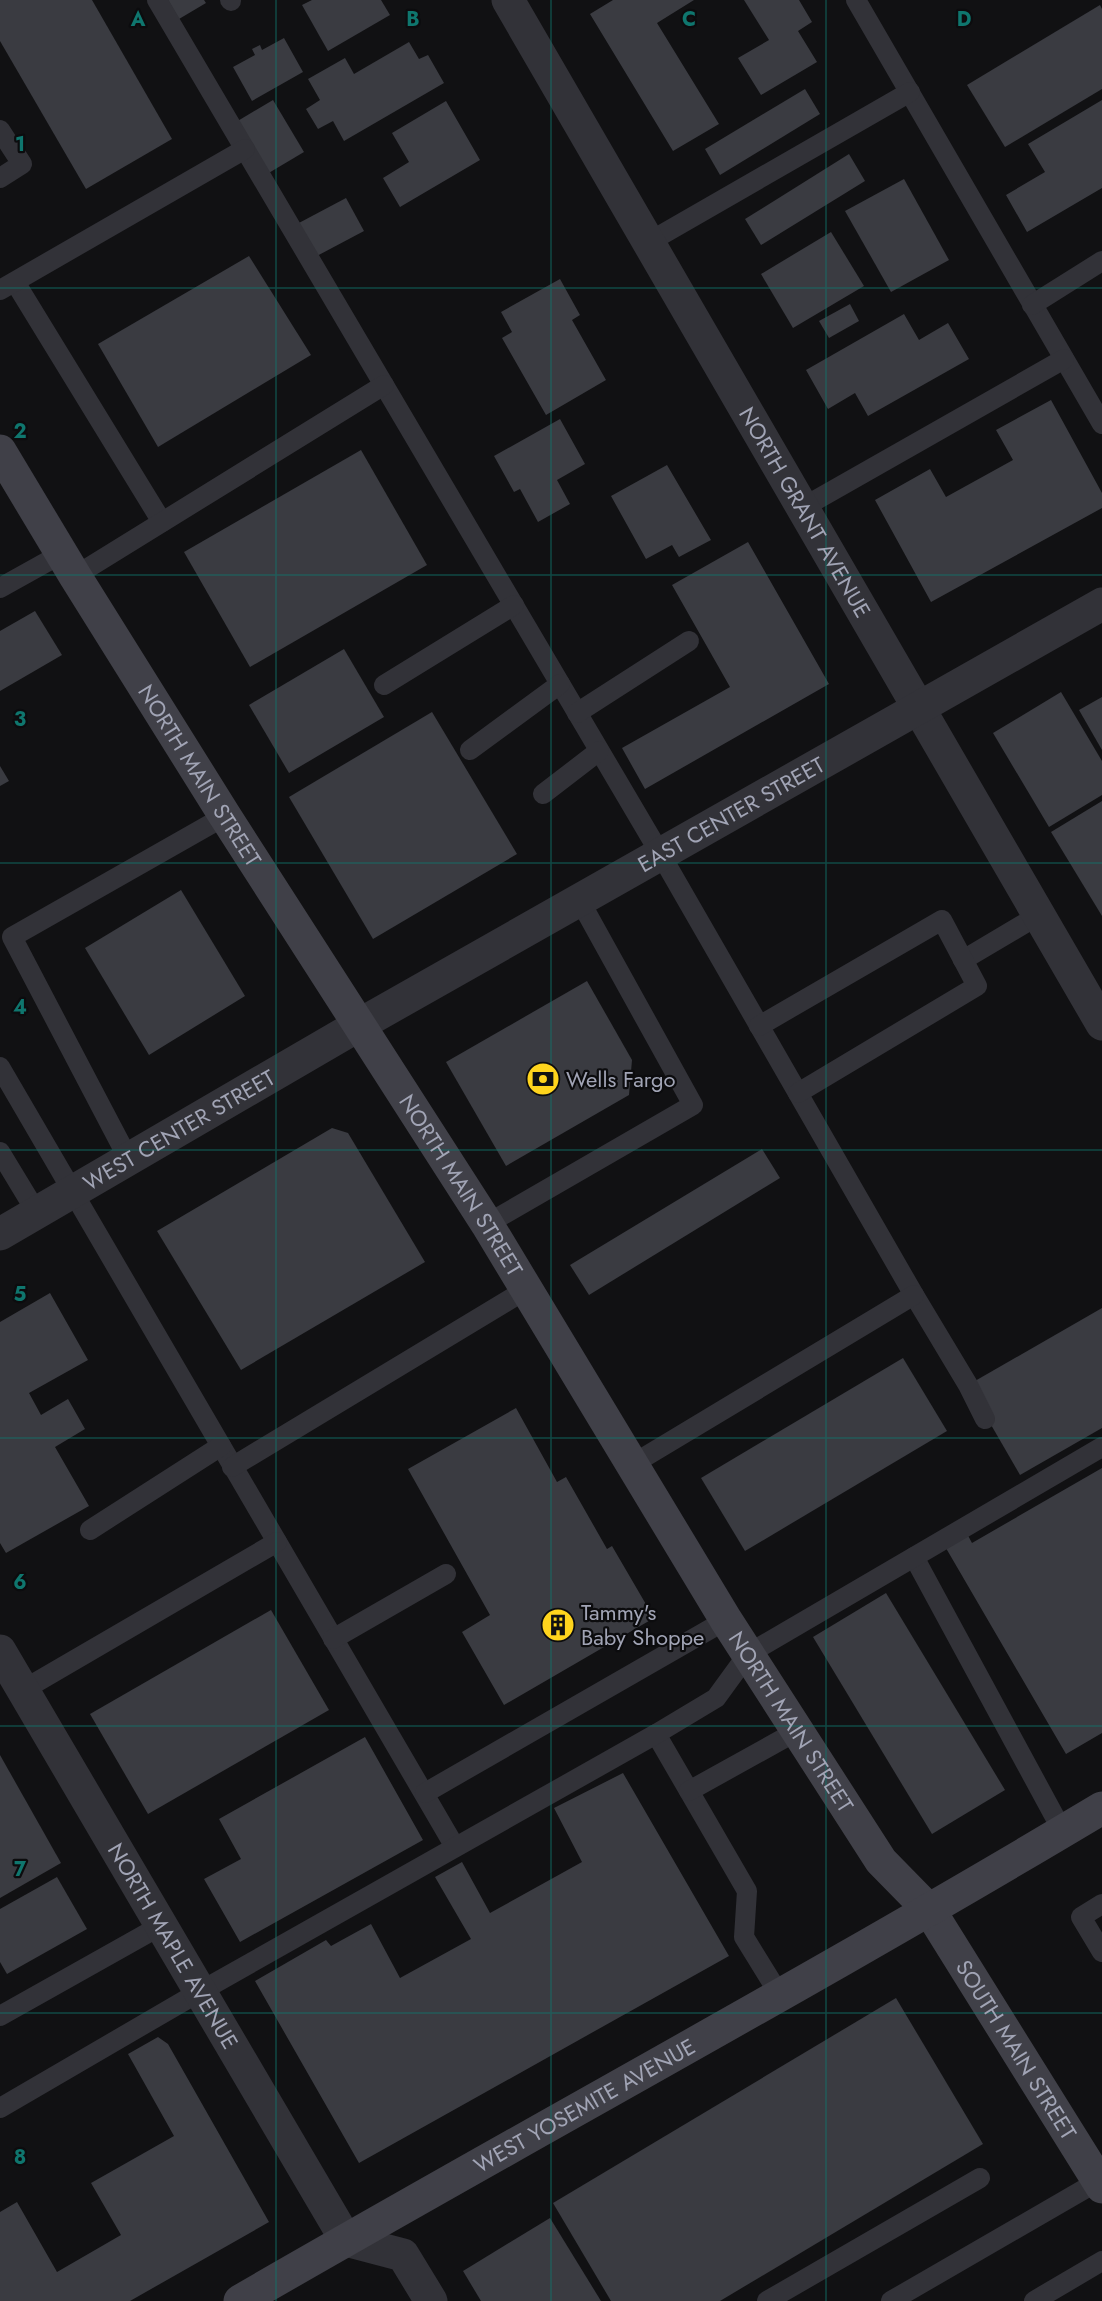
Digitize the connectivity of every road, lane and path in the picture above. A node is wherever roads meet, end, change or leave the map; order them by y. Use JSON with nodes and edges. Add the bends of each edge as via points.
{"nodes":[{"id":1,"x":157,"y":0,"type":"edge"},
{"id":2,"x":508,"y":0,"type":"edge"},
{"id":3,"x":856,"y":0,"type":"edge"},
{"id":4,"x":910,"y":92,"type":"junction"},
{"id":5,"x":0,"y":130,"type":"edge"},
{"id":6,"x":245,"y":149,"type":"junction"},
{"id":7,"x":0,"y":178,"type":"edge"},
{"id":8,"x":649,"y":242,"type":"junction"},
{"id":9,"x":1102,"y":261,"type":"edge"},
{"id":10,"x":7,"y":286,"type":"edge"},
{"id":11,"x":1032,"y":305,"type":"junction"},
{"id":12,"x":1064,"y":359,"type":"junction"},
{"id":13,"x":384,"y":385,"type":"junction"},
{"id":14,"x":1102,"y":424,"type":"edge"},
{"id":15,"x":0,"y":451,"type":"edge"},
{"id":16,"x":802,"y":508,"type":"junction"},
{"id":17,"x":162,"y":522,"type":"junction"},
{"id":18,"x":68,"y":565,"type":"junction"},
{"id":19,"x":0,"y":588,"type":"edge"},
{"id":20,"x":1102,"y":604,"type":"edge"},
{"id":21,"x":514,"y":605,"type":"junction"},
{"id":22,"x":689,"y":641,"type":"dead end"},
{"id":23,"x":560,"y":684,"type":"junction"},
{"id":24,"x":384,"y":685,"type":"dead end"},
{"id":25,"x":918,"y":708,"type":"junction"},
{"id":26,"x":577,"y":713,"type":"junction"},
{"id":27,"x":470,"y":750,"type":"dead end"},
{"id":28,"x":599,"y":751,"type":"junction"},
{"id":29,"x":543,"y":794,"type":"dead end"},
{"id":30,"x":225,"y":816,"type":"junction"},
{"id":31,"x":661,"y":855,"type":"junction"},
{"id":32,"x":580,"y":901,"type":"junction"},
{"id":33,"x":1039,"y":915,"type":"junction"},
{"id":34,"x":963,"y":960,"type":"junction"},
{"id":35,"x":1102,"y":1024,"type":"edge"},
{"id":36,"x":359,"y":1025,"type":"junction"},
{"id":37,"x":759,"y":1026,"type":"junction"},
{"id":38,"x":0,"y":1067,"type":"edge"},
{"id":39,"x":798,"y":1093,"type":"junction"},
{"id":40,"x":0,"y":1152,"type":"edge"},
{"id":41,"x":129,"y":1160,"type":"junction"},
{"id":42,"x":72,"y":1193,"type":"junction"},
{"id":43,"x":37,"y":1213,"type":"junction"},
{"id":44,"x":487,"y":1224,"type":"junction"},
{"id":45,"x":0,"y":1234,"type":"edge"},
{"id":46,"x":527,"y":1289,"type":"junction"},
{"id":47,"x":914,"y":1295,"type":"junction"},
{"id":48,"x":985,"y":1419,"type":"dead end"},
{"id":49,"x":221,"y":1446,"type":"junction"},
{"id":50,"x":1102,"y":1447,"type":"edge"},
{"id":51,"x":633,"y":1464,"type":"junction"},
{"id":52,"x":232,"y":1467,"type":"junction"},
{"id":53,"x":90,"y":1530,"type":"dead end"},
{"id":54,"x":277,"y":1542,"type":"junction"},
{"id":55,"x":914,"y":1557,"type":"junction"},
{"id":56,"x":446,"y":1574,"type":"dead end"},
{"id":57,"x":726,"y":1620,"type":"junction"},
{"id":58,"x":333,"y":1639,"type":"junction"},
{"id":59,"x":0,"y":1651,"type":"edge"},
{"id":60,"x":748,"y":1654,"type":"junction"},
{"id":61,"x":23,"y":1690,"type":"junction"},
{"id":62,"x":797,"y":1731,"type":"junction"},
{"id":63,"x":656,"y":1734,"type":"junction"},
{"id":64,"x":689,"y":1791,"type":"junction"},
{"id":65,"x":425,"y":1793,"type":"junction"},
{"id":66,"x":1102,"y":1808,"type":"edge"},
{"id":67,"x":1063,"y":1832,"type":"junction"},
{"id":68,"x":455,"y":1847,"type":"junction"},
{"id":69,"x":1102,"y":1904,"type":"edge"},
{"id":70,"x":930,"y":1911,"type":"junction"},
{"id":71,"x":162,"y":1925,"type":"junction"},
{"id":72,"x":1102,"y":1952,"type":"edge"},
{"id":73,"x":201,"y":1991,"type":"junction"},
{"id":74,"x":781,"y":1997,"type":"junction"},
{"id":75,"x":0,"y":2016,"type":"edge"},
{"id":76,"x":0,"y":2108,"type":"edge"},
{"id":77,"x":980,"y":2178,"type":"dead end"},
{"id":78,"x":1101,"y":2183,"type":"edge"},
{"id":79,"x":346,"y":2240,"type":"junction"},
{"id":80,"x":1102,"y":2261,"type":"edge"},
{"id":81,"x":240,"y":2301,"type":"edge"},
{"id":82,"x":431,"y":2301,"type":"edge"},
{"id":83,"x":767,"y":2301,"type":"edge"},
{"id":84,"x":891,"y":2301,"type":"edge"},
{"id":85,"x":1034,"y":2301,"type":"edge"}],
"edges":[{"from":1,"to":6,"type":"lane"},
{"from":2,"to":8,"type":"street","name":"NORTH GRANT AVENUE"},
{"from":3,"to":4,"type":"lane"},
{"from":4,"to":8,"type":"lane"},
{"from":4,"to":11,"type":"lane"},
{"from":5,"to":7,"type":"lane","via":[[22,164]]},
{"from":6,"to":10,"type":"lane"},
{"from":6,"to":13,"type":"lane"},
{"from":8,"to":16,"type":"street","name":"NORTH GRANT AVENUE"},
{"from":9,"to":11,"type":"lane"},
{"from":10,"to":17,"type":"lane"},
{"from":11,"to":12,"type":"lane"},
{"from":12,"to":14,"type":"lane"},
{"from":12,"to":16,"type":"lane"},
{"from":13,"to":17,"type":"lane"},
{"from":13,"to":21,"type":"lane"},
{"from":15,"to":18,"type":"main road","name":"NORTH MAIN STREET"},
{"from":16,"to":25,"type":"street","name":"NORTH GRANT AVENUE"},
{"from":17,"to":18,"type":"lane"},
{"from":18,"to":19,"type":"lane"},
{"from":18,"to":30,"type":"main road","name":"NORTH MAIN STREET"},
{"from":20,"to":25,"type":"street","name":"EAST CENTER STREET"},
{"from":21,"to":23,"type":"lane"},
{"from":21,"to":24,"type":"lane"},
{"from":22,"to":26,"type":"lane"},
{"from":23,"to":26,"type":"lane"},
{"from":23,"to":27,"type":"lane"},
{"from":25,"to":31,"type":"street","name":"EAST CENTER STREET"},
{"from":25,"to":33,"type":"street","name":"NORTH GRANT AVENUE"},
{"from":26,"to":28,"type":"lane"},
{"from":28,"to":29,"type":"lane"},
{"from":28,"to":31,"type":"lane"},
{"from":30,"to":36,"type":"main road","name":"NORTH MAIN STREET"},
{"from":30,"to":41,"type":"lane","via":[[12,938]]},
{"from":31,"to":32,"type":"street","name":"EAST CENTER STREET"},
{"from":31,"to":37,"type":"lane"},
{"from":32,"to":36,"type":"street","name":"EAST CENTER STREET"},
{"from":32,"to":44,"type":"lane","via":[[693,1105]]},
{"from":33,"to":34,"type":"lane"},
{"from":33,"to":35,"type":"street","name":"NORTH GRANT AVENUE"},
{"from":34,"to":37,"type":"lane","via":[[942,920]]},
{"from":34,"to":39,"type":"lane","via":[[977,986]]},
{"from":36,"to":41,"type":"street","name":"WEST CENTER STREET"},
{"from":36,"to":44,"type":"main road","name":"NORTH MAIN STREET"},
{"from":37,"to":39,"type":"lane"},
{"from":38,"to":42,"type":"lane"},
{"from":39,"to":47,"type":"lane"},
{"from":40,"to":43,"type":"lane"},
{"from":41,"to":42,"type":"street","name":"WEST CENTER STREET"},
{"from":42,"to":43,"type":"street","name":"WEST CENTER STREET"},
{"from":42,"to":49,"type":"lane"},
{"from":43,"to":45,"type":"street","name":"WEST CENTER STREET"},
{"from":44,"to":46,"type":"main road","name":"NORTH MAIN STREET"},
{"from":46,"to":51,"type":"main road","name":"NORTH MAIN STREET"},
{"from":46,"to":52,"type":"lane"},
{"from":47,"to":48,"type":"lane"},
{"from":47,"to":51,"type":"lane"},
{"from":49,"to":52,"type":"lane"},
{"from":49,"to":53,"type":"lane"},
{"from":50,"to":55,"type":"lane"},
{"from":51,"to":57,"type":"main road","name":"NORTH MAIN STREET"},
{"from":52,"to":54,"type":"lane"},
{"from":54,"to":58,"type":"lane"},
{"from":54,"to":61,"type":"lane"},
{"from":55,"to":60,"type":"lane"},
{"from":55,"to":67,"type":"lane"},
{"from":56,"to":58,"type":"lane"},
{"from":57,"to":60,"type":"main road","name":"NORTH MAIN STREET"},
{"from":57,"to":65,"type":"lane"},
{"from":58,"to":65,"type":"lane"},
{"from":59,"to":61,"type":"street","name":"NORTH MAPLE AVENUE"},
{"from":60,"to":62,"type":"main road","name":"NORTH MAIN STREET"},
{"from":60,"to":63,"type":"lane","via":[[716,1698]]},
{"from":61,"to":71,"type":"street","name":"NORTH MAPLE AVENUE"},
{"from":62,"to":64,"type":"lane"},
{"from":62,"to":70,"type":"main road","name":"NORTH MAIN STREET","via":[[881,1861]]},
{"from":63,"to":64,"type":"lane"},
{"from":63,"to":68,"type":"lane"},
{"from":64,"to":74,"type":"lane","via":[[747,1891],[744,1937]]},
{"from":65,"to":68,"type":"lane"},
{"from":66,"to":67,"type":"main road","name":"WEST YOSEMITE AVENUE"},
{"from":67,"to":70,"type":"main road","name":"WEST YOSEMITE AVENUE"},
{"from":68,"to":73,"type":"lane"},
{"from":69,"to":72,"type":"lane","via":[[1081,1917]]},
{"from":70,"to":74,"type":"main road","name":"WEST YOSEMITE AVENUE"},
{"from":70,"to":78,"type":"main road","name":"SOUTH MAIN STREET"},
{"from":71,"to":73,"type":"street","name":"NORTH MAPLE AVENUE"},
{"from":71,"to":75,"type":"lane"},
{"from":73,"to":76,"type":"lane"},
{"from":73,"to":79,"type":"street","name":"NORTH MAPLE AVENUE"},
{"from":74,"to":79,"type":"main road","name":"WEST YOSEMITE AVENUE"},
{"from":77,"to":83,"type":"lane"},
{"from":78,"to":84,"type":"lane"},
{"from":79,"to":81,"type":"main road","name":"WEST YOSEMITE AVENUE"},
{"from":79,"to":82,"type":"street","via":[[403,2255]]},
{"from":80,"to":85,"type":"lane"}]}
